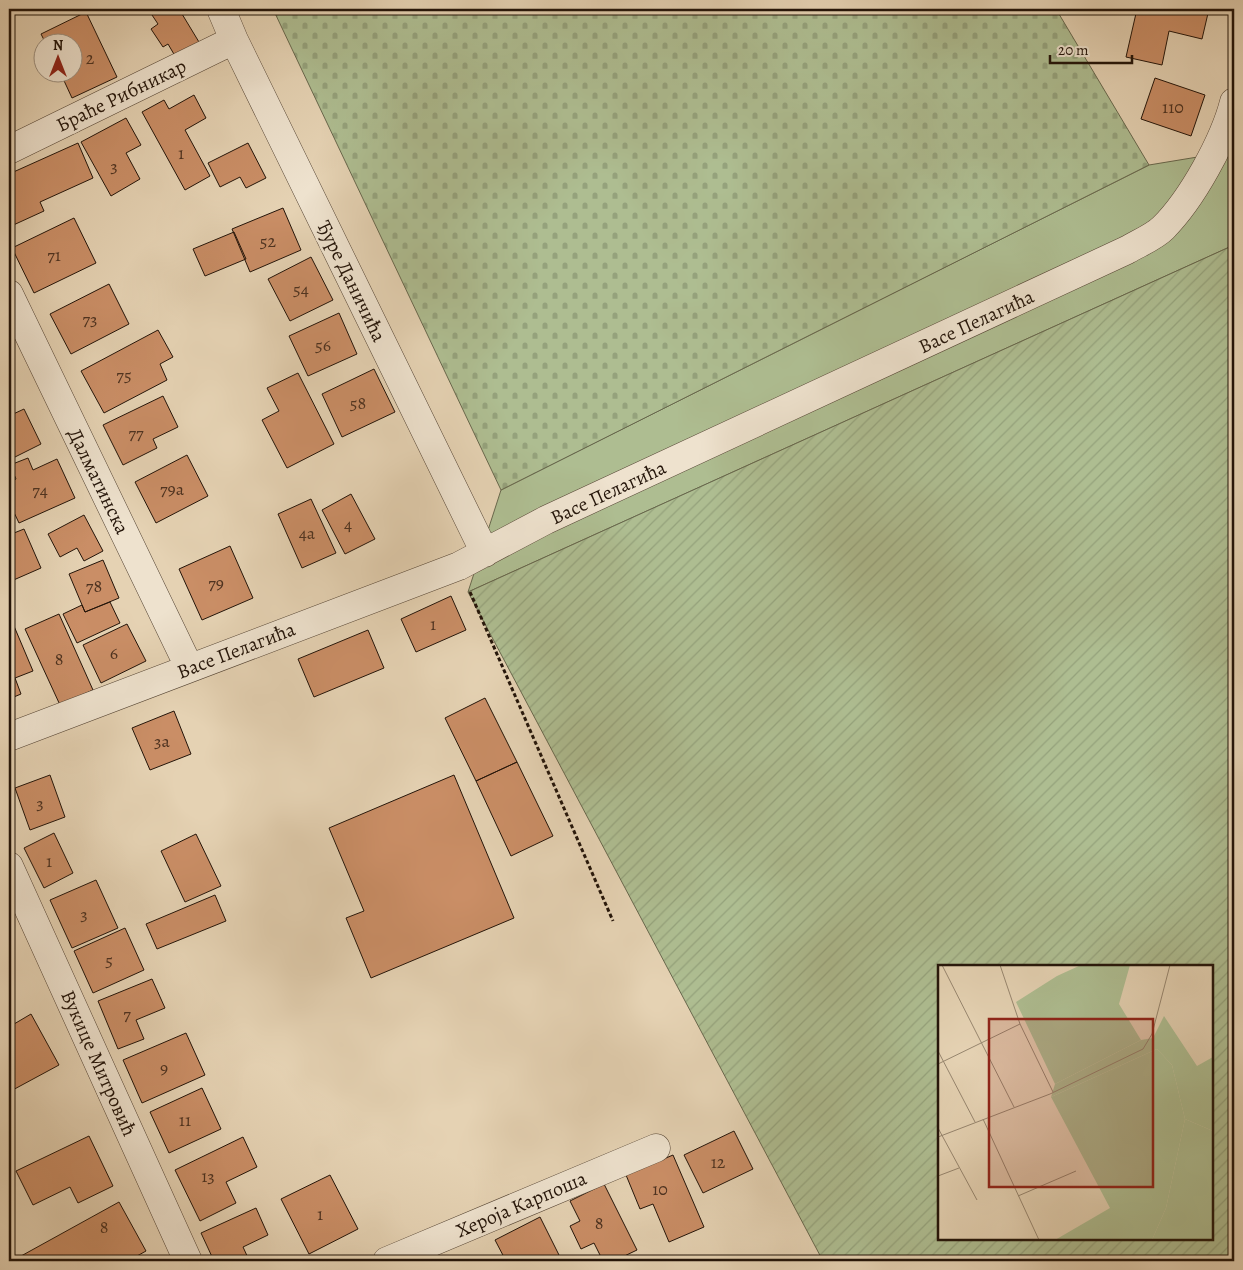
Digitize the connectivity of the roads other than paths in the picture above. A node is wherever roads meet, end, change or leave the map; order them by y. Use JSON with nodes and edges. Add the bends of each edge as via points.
{"nodes":[{"id":1,"x":222,"y":9,"type":"edge"},
{"id":2,"x":234,"y":40,"type":"junction"},
{"id":3,"x":1234,"y":102,"type":"edge"},
{"id":4,"x":9,"y":150,"type":"edge"},
{"id":5,"x":9,"y":294,"type":"edge"},
{"id":6,"x":485,"y":553,"type":"junction"},
{"id":7,"x":189,"y":668,"type":"junction"},
{"id":8,"x":9,"y":737,"type":"edge"},
{"id":9,"x":9,"y":866,"type":"edge"},
{"id":10,"x":656,"y":1148,"type":"dead end"},
{"id":11,"x":188,"y":1261,"type":"edge"},
{"id":12,"x":387,"y":1261,"type":"edge"}],
"edges":[{"from":1,"to":2,"type":"street","name":"Ђуре Даничића"},
{"from":2,"to":4,"type":"street","name":"Браће Рибникар"},
{"from":2,"to":6,"type":"street","name":"Ђуре Даничића"},
{"from":3,"to":6,"type":"street","name":"Васе Пелагића","via":[[1210,160],[1185,202],[1162,229],[1128,250],[546,520]]},
{"from":5,"to":7,"type":"street","name":"Далматинска"},
{"from":6,"to":7,"type":"street","name":"Васе Пелагића","via":[[459,566]]},
{"from":7,"to":8,"type":"street","name":"Васе Пелагића"},
{"from":9,"to":11,"type":"street","name":"Вукице Митровић"},
{"from":10,"to":12,"type":"street","name":"Хероја Карпоша"}]}
